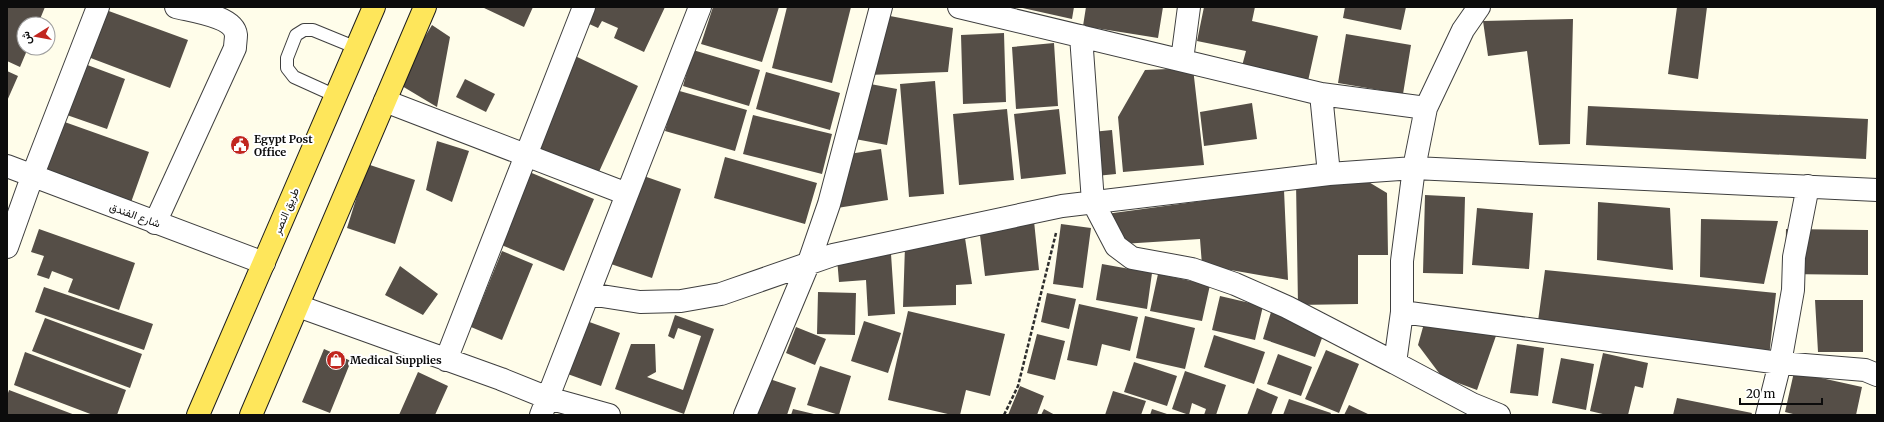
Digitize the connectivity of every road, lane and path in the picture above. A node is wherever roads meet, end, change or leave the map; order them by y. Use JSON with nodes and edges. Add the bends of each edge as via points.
{"nodes":[{"id":1,"x":97,"y":7,"type":"edge"},
{"id":2,"x":176,"y":7,"type":"edge"},
{"id":3,"x":374,"y":7,"type":"edge"},
{"id":4,"x":425,"y":7,"type":"edge"},
{"id":5,"x":584,"y":7,"type":"edge"},
{"id":6,"x":700,"y":7,"type":"edge"},
{"id":7,"x":882,"y":7,"type":"edge"},
{"id":8,"x":959,"y":7,"type":"edge"},
{"id":9,"x":1188,"y":7,"type":"edge"},
{"id":10,"x":1479,"y":7,"type":"edge"},
{"id":11,"x":1081,"y":36,"type":"junction"},
{"id":12,"x":357,"y":48,"type":"junction"},
{"id":13,"x":1182,"y":60,"type":"junction"},
{"id":14,"x":1321,"y":94,"type":"junction"},
{"id":15,"x":336,"y":96,"type":"junction"},
{"id":16,"x":385,"y":101,"type":"junction"},
{"id":17,"x":1426,"y":108,"type":"junction"},
{"id":18,"x":526,"y":155,"type":"junction"},
{"id":19,"x":7,"y":166,"type":"edge"},
{"id":20,"x":1414,"y":168,"type":"junction"},
{"id":21,"x":1330,"y":174,"type":"junction"},
{"id":22,"x":32,"y":177,"type":"junction"},
{"id":23,"x":1808,"y":186,"type":"junction"},
{"id":24,"x":1877,"y":190,"type":"edge"},
{"id":25,"x":627,"y":194,"type":"junction"},
{"id":26,"x":1093,"y":202,"type":"junction"},
{"id":27,"x":1062,"y":206,"type":"junction"},
{"id":28,"x":156,"y":223,"type":"junction"},
{"id":29,"x":7,"y":247,"type":"edge"},
{"id":30,"x":809,"y":262,"type":"junction"},
{"id":31,"x":264,"y":263,"type":"junction"},
{"id":32,"x":589,"y":294,"type":"junction"},
{"id":33,"x":298,"y":306,"type":"junction"},
{"id":34,"x":1402,"y":312,"type":"junction"},
{"id":35,"x":446,"y":360,"type":"junction"},
{"id":36,"x":1395,"y":363,"type":"junction"},
{"id":37,"x":1780,"y":363,"type":"junction"},
{"id":38,"x":1877,"y":375,"type":"edge"},
{"id":39,"x":545,"y":406,"type":"edge"},
{"id":40,"x":198,"y":415,"type":"edge"},
{"id":41,"x":251,"y":415,"type":"edge"},
{"id":42,"x":609,"y":415,"type":"edge"},
{"id":43,"x":746,"y":415,"type":"edge"},
{"id":44,"x":1004,"y":415,"type":"edge"},
{"id":45,"x":1499,"y":415,"type":"edge"},
{"id":46,"x":1767,"y":415,"type":"edge"}],
"edges":[{"from":1,"to":22,"type":"street"},
{"from":2,"to":28,"type":"street","via":[[219,18],[230,24],[236,34],[235,48]]},
{"from":3,"to":12,"type":"main road","name":"طريق النصر"},
{"from":4,"to":16,"type":"main road"},
{"from":5,"to":18,"type":"street"},
{"from":6,"to":25,"type":"street"},
{"from":7,"to":30,"type":"street","via":[[829,204]]},
{"from":8,"to":11,"type":"street"},
{"from":9,"to":13,"type":"street"},
{"from":10,"to":17,"type":"street","via":[[1463,30]]},
{"from":11,"to":13,"type":"street"},
{"from":11,"to":26,"type":"street"},
{"from":12,"to":15,"type":"main road","name":"طريق النصر"},
{"from":12,"to":15,"type":"lane","via":[[313,30],[304,30],[296,35],[286,58],[288,68],[294,77]]},
{"from":13,"to":14,"type":"street"},
{"from":14,"to":17,"type":"street"},
{"from":14,"to":21,"type":"street"},
{"from":15,"to":31,"type":"main road","name":"طريق النصر"},
{"from":16,"to":18,"type":"street"},
{"from":16,"to":33,"type":"main road"},
{"from":17,"to":20,"type":"street"},
{"from":18,"to":25,"type":"street"},
{"from":18,"to":35,"type":"street"},
{"from":19,"to":22,"type":"street","name":"شارع الفندق"},
{"from":20,"to":21,"type":"street"},
{"from":20,"to":23,"type":"street"},
{"from":20,"to":34,"type":"street","via":[[1402,261]]},
{"from":21,"to":26,"type":"street"},
{"from":22,"to":28,"type":"street","name":"شارع الفندق"},
{"from":22,"to":29,"type":"street"},
{"from":23,"to":24,"type":"street"},
{"from":23,"to":37,"type":"street","via":[[1794,256],[1793,290]]},
{"from":25,"to":32,"type":"street"},
{"from":26,"to":27,"type":"street"},
{"from":26,"to":36,"type":"street","via":[[1116,246],[1132,258],[1192,269],[1235,284]]},
{"from":27,"to":30,"type":"street"},
{"from":27,"to":44,"type":"path","via":[[1018,386]]},
{"from":28,"to":31,"type":"street","name":"شارع الفندق"},
{"from":30,"to":32,"type":"street","via":[[722,294],[681,301],[640,302]]},
{"from":30,"to":43,"type":"street"},
{"from":31,"to":40,"type":"main road","name":"طريق النصر"},
{"from":32,"to":39,"type":"street"},
{"from":33,"to":35,"type":"street"},
{"from":33,"to":41,"type":"main road"},
{"from":34,"to":36,"type":"street"},
{"from":34,"to":37,"type":"street"},
{"from":35,"to":39,"type":"street"},
{"from":36,"to":45,"type":"street","via":[[1472,404]]},
{"from":37,"to":38,"type":"street","via":[[1865,370]]},
{"from":37,"to":46,"type":"street"},
{"from":39,"to":42,"type":"street"}]}
